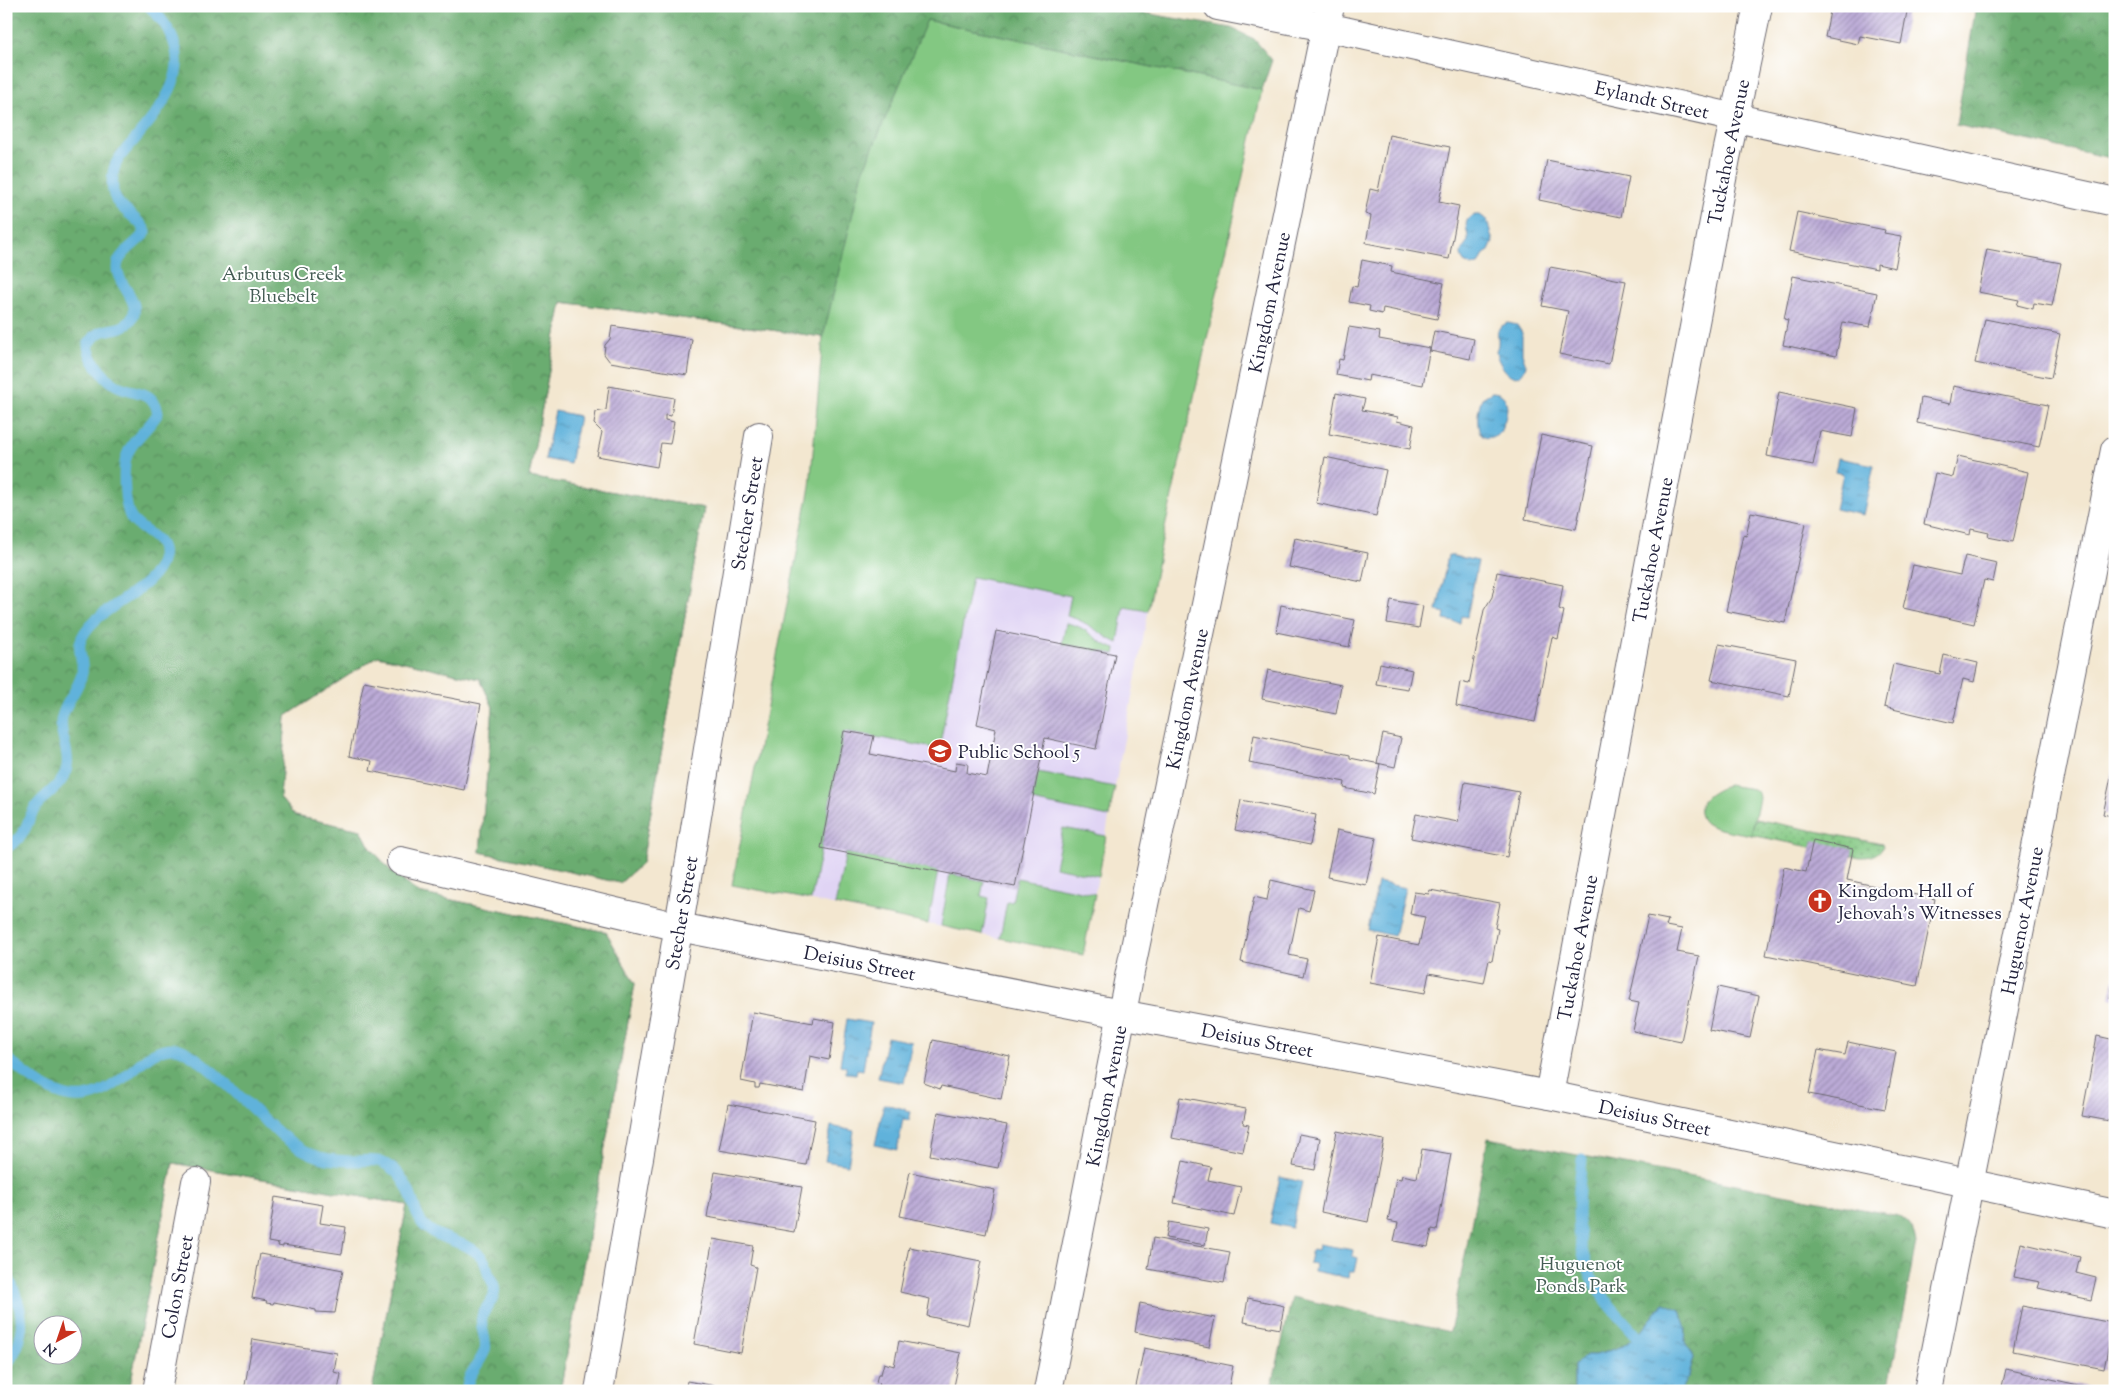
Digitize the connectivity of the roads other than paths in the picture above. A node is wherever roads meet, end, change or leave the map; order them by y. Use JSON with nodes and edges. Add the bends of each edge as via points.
{"nodes":[{"id":1,"x":1218,"y":6,"type":"edge"},
{"id":2,"x":1758,"y":6,"type":"edge"},
{"id":3,"x":1328,"y":16,"type":"edge"},
{"id":4,"x":1733,"y":119,"type":"junction"},
{"id":5,"x":2115,"y":202,"type":"edge"},
{"id":6,"x":758,"y":436,"type":"dead end"},
{"id":7,"x":2115,"y":450,"type":"edge"},
{"id":8,"x":402,"y":861,"type":"dead end"},
{"id":9,"x":679,"y":927,"type":"junction"},
{"id":10,"x":1122,"y":1014,"type":"junction"},
{"id":11,"x":1549,"y":1095,"type":"junction"},
{"id":12,"x":196,"y":1182,"type":"dead end"},
{"id":13,"x":1970,"y":1184,"type":"junction"},
{"id":14,"x":2115,"y":1214,"type":"edge"},
{"id":15,"x":157,"y":1391,"type":"edge"},
{"id":16,"x":599,"y":1391,"type":"edge"},
{"id":17,"x":1048,"y":1391,"type":"edge"},
{"id":18,"x":1928,"y":1391,"type":"edge"}],
"edges":[{"from":1,"to":3,"type":"street","name":"Eylandt Street"},
{"from":2,"to":4,"type":"street","name":"Tuckahoe Avenue"},
{"from":3,"to":4,"type":"street","name":"Eylandt Street"},
{"from":3,"to":10,"type":"street","name":"Kingdom Avenue"},
{"from":4,"to":5,"type":"street","name":"Eylandt Street"},
{"from":4,"to":11,"type":"street","name":"Tuckahoe Avenue"},
{"from":6,"to":9,"type":"street","name":"Stecher Street"},
{"from":7,"to":13,"type":"street","name":"Huguenot Avenue"},
{"from":8,"to":9,"type":"street","name":"Deisius Street"},
{"from":9,"to":10,"type":"street","name":"Deisius Street"},
{"from":9,"to":16,"type":"street","name":"Stecher Street"},
{"from":10,"to":11,"type":"street","name":"Deisius Street"},
{"from":10,"to":17,"type":"street","name":"Kingdom Avenue"},
{"from":11,"to":13,"type":"street","name":"Deisius Street"},
{"from":12,"to":15,"type":"street","name":"Colon Street"},
{"from":13,"to":14,"type":"street","name":"Deisius Street"},
{"from":13,"to":18,"type":"street","name":"Huguenot Avenue"}]}
